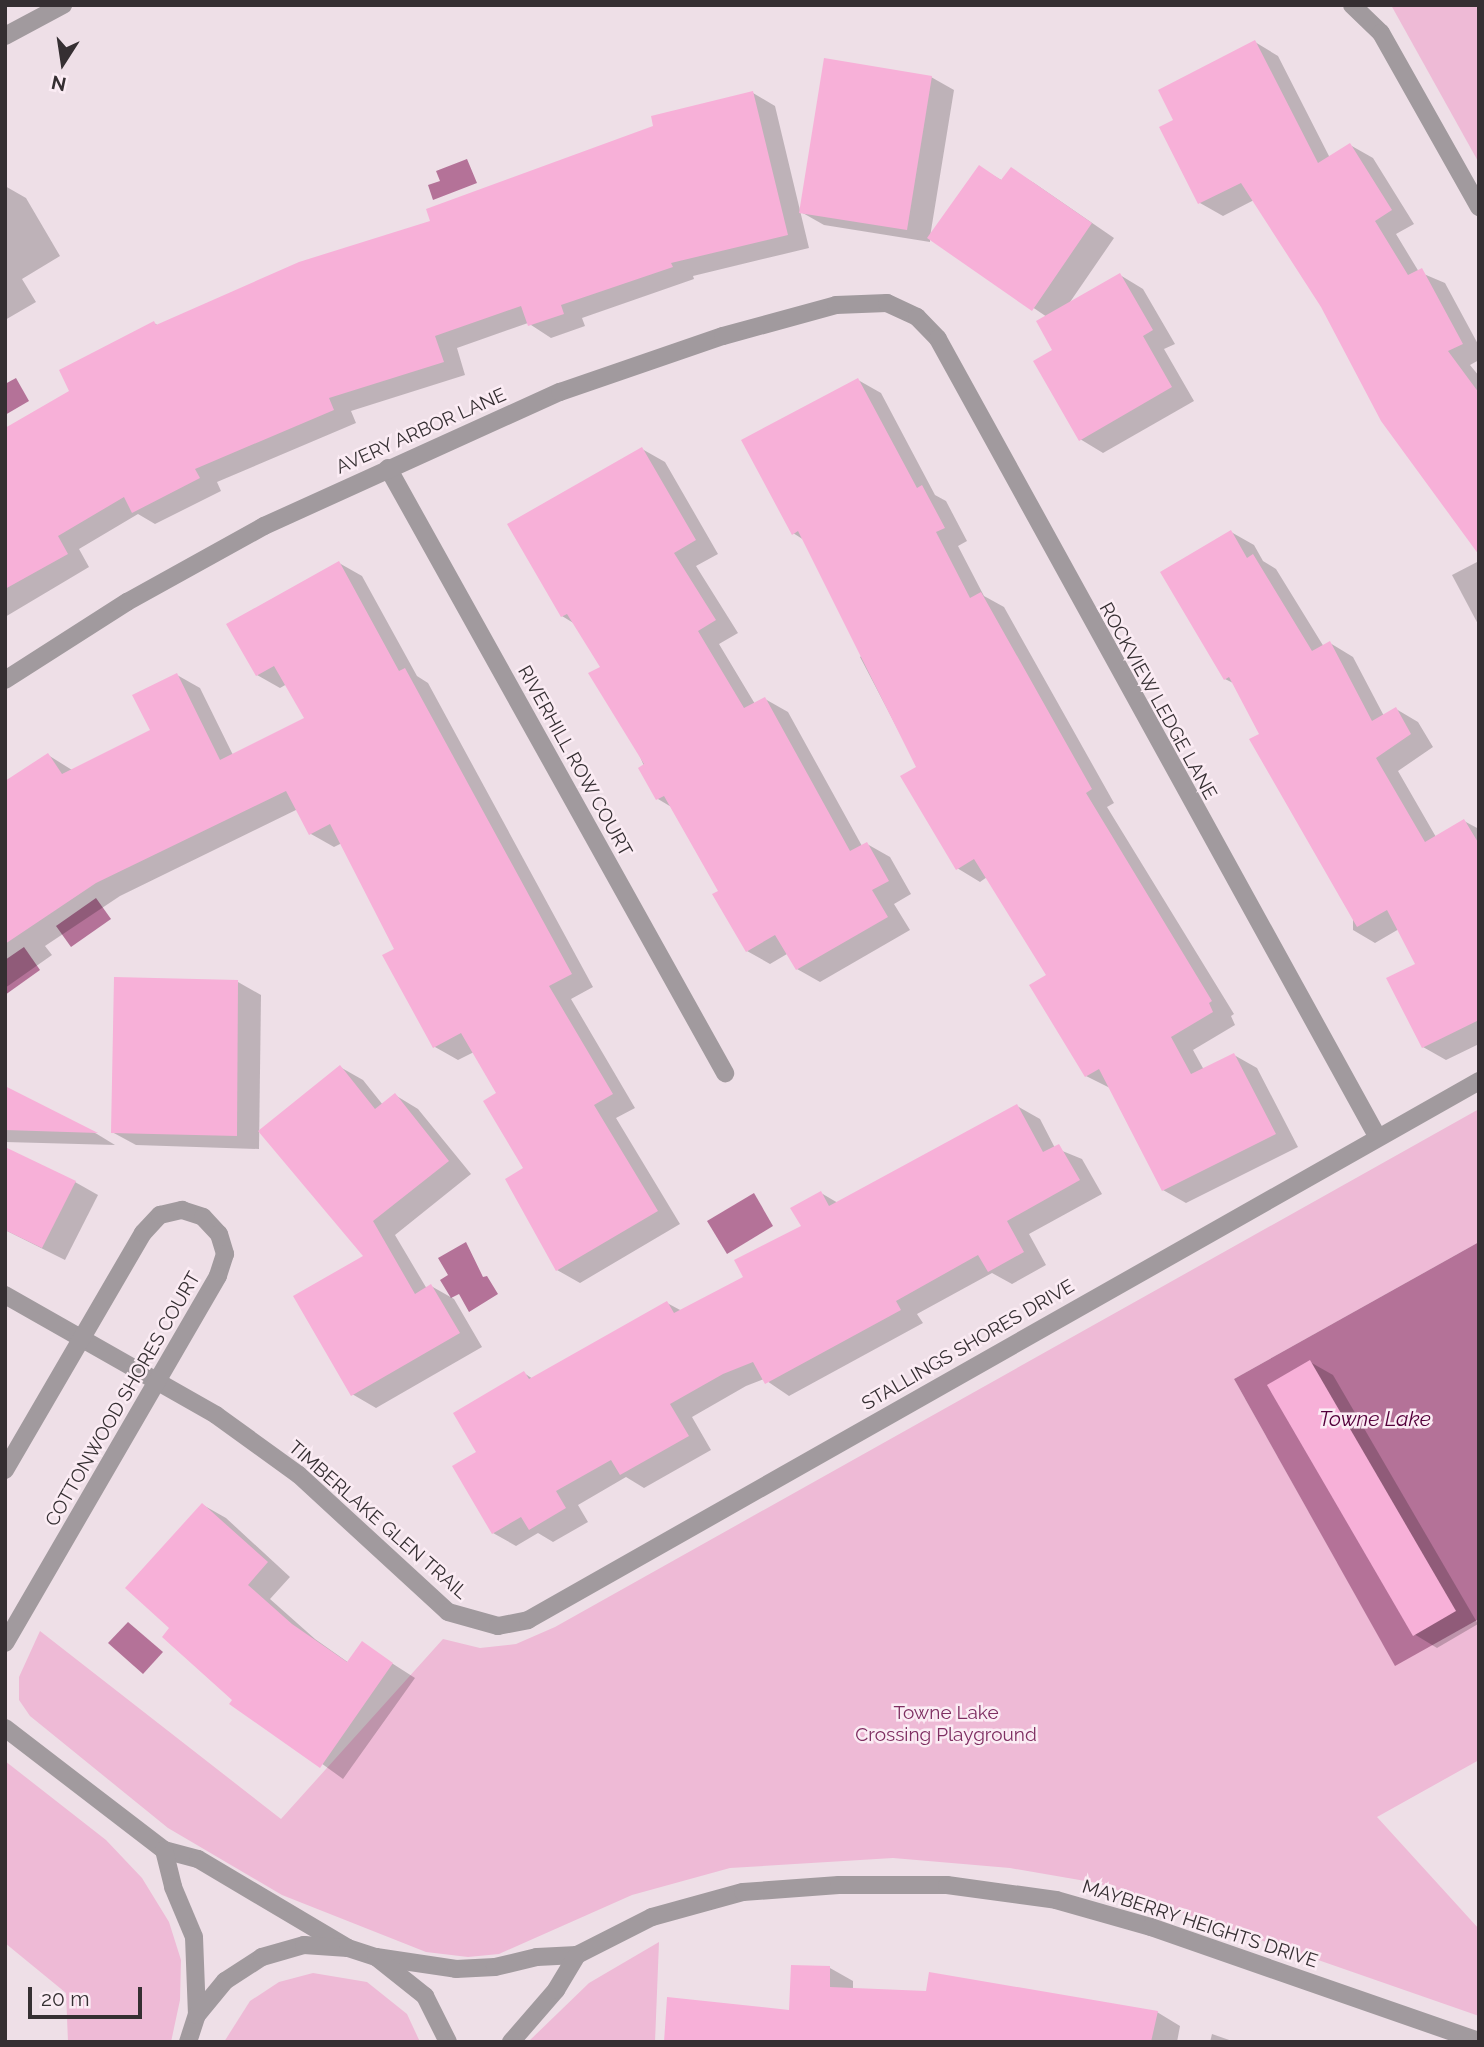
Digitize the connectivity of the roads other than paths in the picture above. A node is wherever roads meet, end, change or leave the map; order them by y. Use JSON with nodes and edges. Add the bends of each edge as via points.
{"nodes":[{"id":1,"x":63,"y":5,"type":"edge"},
{"id":2,"x":1352,"y":5,"type":"edge"},
{"id":3,"x":5,"y":36,"type":"edge"},
{"id":4,"x":1479,"y":207,"type":"edge"},
{"id":5,"x":887,"y":303,"type":"joint"},
{"id":6,"x":388,"y":468,"type":"junction"},
{"id":7,"x":5,"y":680,"type":"edge"},
{"id":8,"x":725,"y":1073,"type":"dead end"},
{"id":9,"x":1479,"y":1081,"type":"edge"},
{"id":10,"x":1377,"y":1136,"type":"junction"},
{"id":11,"x":5,"y":1295,"type":"edge"},
{"id":12,"x":83,"y":1337,"type":"junction"},
{"id":13,"x":158,"y":1379,"type":"junction"},
{"id":14,"x":5,"y":1470,"type":"edge"},
{"id":15,"x":474,"y":1623,"type":"joint"},
{"id":16,"x":5,"y":1643,"type":"edge"},
{"id":17,"x":5,"y":1728,"type":"edge"},
{"id":18,"x":164,"y":1850,"type":"junction"},
{"id":19,"x":348,"y":1948,"type":"junction"},
{"id":20,"x":577,"y":1955,"type":"junction"},
{"id":21,"x":376,"y":1957,"type":"junction"},
{"id":22,"x":197,"y":2015,"type":"junction"},
{"id":23,"x":1479,"y":2041,"type":"edge"},
{"id":24,"x":188,"y":2042,"type":"edge"},
{"id":25,"x":448,"y":2042,"type":"edge"},
{"id":26,"x":511,"y":2042,"type":"edge"}],
"edges":[{"from":1,"to":3,"type":"street"},
{"from":2,"to":4,"type":"street","via":[[1381,33]]},
{"from":5,"to":6,"type":"street","name":"AVERY ARBOR LANE","via":[[836,305],[723,336],[560,392]]},
{"from":5,"to":10,"type":"street","name":"ROCKVIEW LEDGE LANE","via":[[917,317],[938,339]]},
{"from":6,"to":7,"type":"street","name":"AVERY ARBOR LANE","via":[[264,526],[127,602]]},
{"from":6,"to":8,"type":"street","name":"RIVERHILL ROW COURT"},
{"from":9,"to":10,"type":"street","name":"STALLINGS SHORES DRIVE"},
{"from":10,"to":15,"type":"street","name":"STALLINGS SHORES DRIVE","via":[[528,1620],[498,1626]]},
{"from":11,"to":12,"type":"street","name":"TIMBERLAKE GLEN TRAIL"},
{"from":12,"to":13,"type":"street","name":"TIMBERLAKE GLEN TRAIL"},
{"from":12,"to":13,"type":"street","name":"COTTONWOOD SHORES COURT","via":[[143,1233],[160,1215],[182,1210],[203,1217],[219,1234],[225,1254],[218,1276]]},
{"from":12,"to":14,"type":"street","name":"COTTONWOOD SHORES COURT"},
{"from":13,"to":15,"type":"street","name":"TIMBERLAKE GLEN TRAIL","via":[[299,1475],[448,1612]]},
{"from":13,"to":16,"type":"street","name":"COTTONWOOD SHORES COURT"},
{"from":17,"to":18,"type":"street"},
{"from":18,"to":19,"type":"street","via":[[198,1859]]},
{"from":18,"to":22,"type":"street","via":[[173,1887],[194,1937]]},
{"from":19,"to":21,"type":"street"},
{"from":19,"to":22,"type":"street","via":[[304,1945],[262,1956],[225,1981]]},
{"from":20,"to":21,"type":"street","name":"MAYBERRY HEIGHTS DRIVE","via":[[456,1969]]},
{"from":20,"to":23,"type":"street","name":"MAYBERRY HEIGHTS DRIVE","via":[[652,1917],[743,1892],[839,1885],[947,1885],[1056,1900],[1151,1927]]},
{"from":20,"to":26,"type":"street","via":[[556,1990]]},
{"from":21,"to":25,"type":"street","via":[[425,1996]]},
{"from":22,"to":24,"type":"street"}]}
